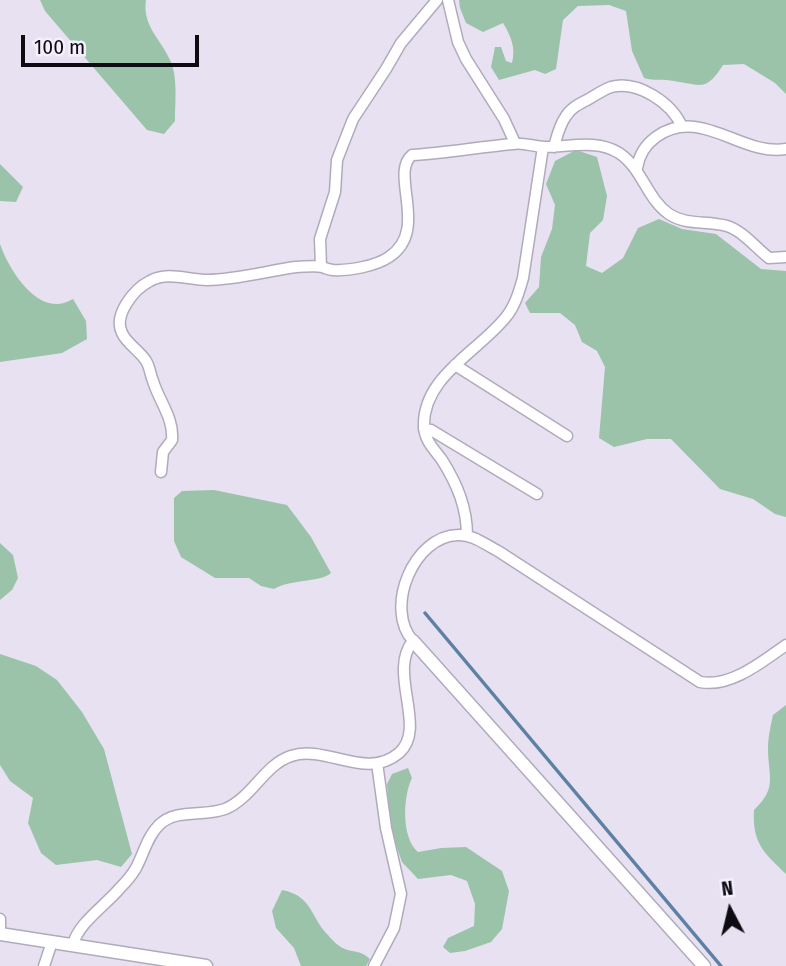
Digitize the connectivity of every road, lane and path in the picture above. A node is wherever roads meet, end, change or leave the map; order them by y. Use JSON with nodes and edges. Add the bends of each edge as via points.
{"nodes":[{"id":1,"x":437,"y":0,"type":"edge"},
{"id":2,"x":448,"y":0,"type":"edge"},
{"id":3,"x":681,"y":127,"type":"junction"},
{"id":4,"x":514,"y":143,"type":"junction"},
{"id":5,"x":548,"y":147,"type":"junction"},
{"id":6,"x":786,"y":149,"type":"edge"},
{"id":7,"x":636,"y":168,"type":"junction"},
{"id":8,"x":786,"y":257,"type":"edge"},
{"id":9,"x":321,"y":266,"type":"junction"},
{"id":10,"x":455,"y":365,"type":"junction"},
{"id":11,"x":424,"y":429,"type":"junction"},
{"id":12,"x":567,"y":436,"type":"dead end"},
{"id":13,"x":161,"y":472,"type":"dead end"},
{"id":14,"x":537,"y":494,"type":"dead end"},
{"id":15,"x":467,"y":536,"type":"junction"},
{"id":16,"x":413,"y":642,"type":"junction"},
{"id":17,"x":786,"y":645,"type":"edge"},
{"id":18,"x":377,"y":763,"type":"junction"},
{"id":19,"x":0,"y":919,"type":"edge"},
{"id":20,"x":0,"y":934,"type":"edge"},
{"id":21,"x":52,"y":942,"type":"junction"},
{"id":22,"x":73,"y":945,"type":"junction"},
{"id":23,"x":44,"y":966,"type":"edge"},
{"id":24,"x":206,"y":966,"type":"edge"},
{"id":25,"x":374,"y":966,"type":"edge"},
{"id":26,"x":704,"y":966,"type":"edge"}],
"edges":[{"from":1,"to":9,"type":"street","via":[[401,43],[353,119],[337,160],[335,192],[320,239]]},
{"from":2,"to":4,"type":"street","via":[[458,42]]},
{"from":3,"to":5,"type":"street","via":[[658,97],[612,87],[566,114]]},
{"from":3,"to":6,"type":"street","via":[[707,129],[764,149]]},
{"from":3,"to":7,"type":"street","via":[[652,140]]},
{"from":4,"to":5,"type":"street"},
{"from":4,"to":9,"type":"street","via":[[412,155],[404,174],[409,223],[396,253],[356,267],[331,270]]},
{"from":5,"to":7,"type":"street","via":[[600,146],[615,150]]},
{"from":5,"to":10,"type":"street","via":[[517,299],[490,335]]},
{"from":7,"to":8,"type":"street","via":[[668,214],[727,226],[769,258]]},
{"from":9,"to":13,"type":"street","via":[[209,280],[160,277],[148,281],[131,298],[121,315],[122,334],[149,366],[173,432],[170,446],[163,452]]},
{"from":10,"to":11,"type":"street","via":[[430,398]]},
{"from":10,"to":12,"type":"street"},
{"from":11,"to":14,"type":"street"},
{"from":11,"to":15,"type":"street","via":[[463,499]]},
{"from":15,"to":16,"type":"street","via":[[434,543],[410,572],[403,587],[400,617]]},
{"from":15,"to":17,"type":"street","via":[[558,588],[700,682],[721,682]]},
{"from":16,"to":18,"type":"street","via":[[406,650],[404,667],[409,735],[399,753]]},
{"from":16,"to":26,"type":"street"},
{"from":18,"to":22,"type":"street","via":[[291,755],[225,809],[172,817],[160,824],[136,870],[78,930]]},
{"from":18,"to":25,"type":"street","via":[[401,894],[394,928]]},
{"from":19,"to":20,"type":"street"},
{"from":20,"to":21,"type":"street"},
{"from":21,"to":22,"type":"street"},
{"from":21,"to":23,"type":"street"},
{"from":22,"to":24,"type":"street"}]}
